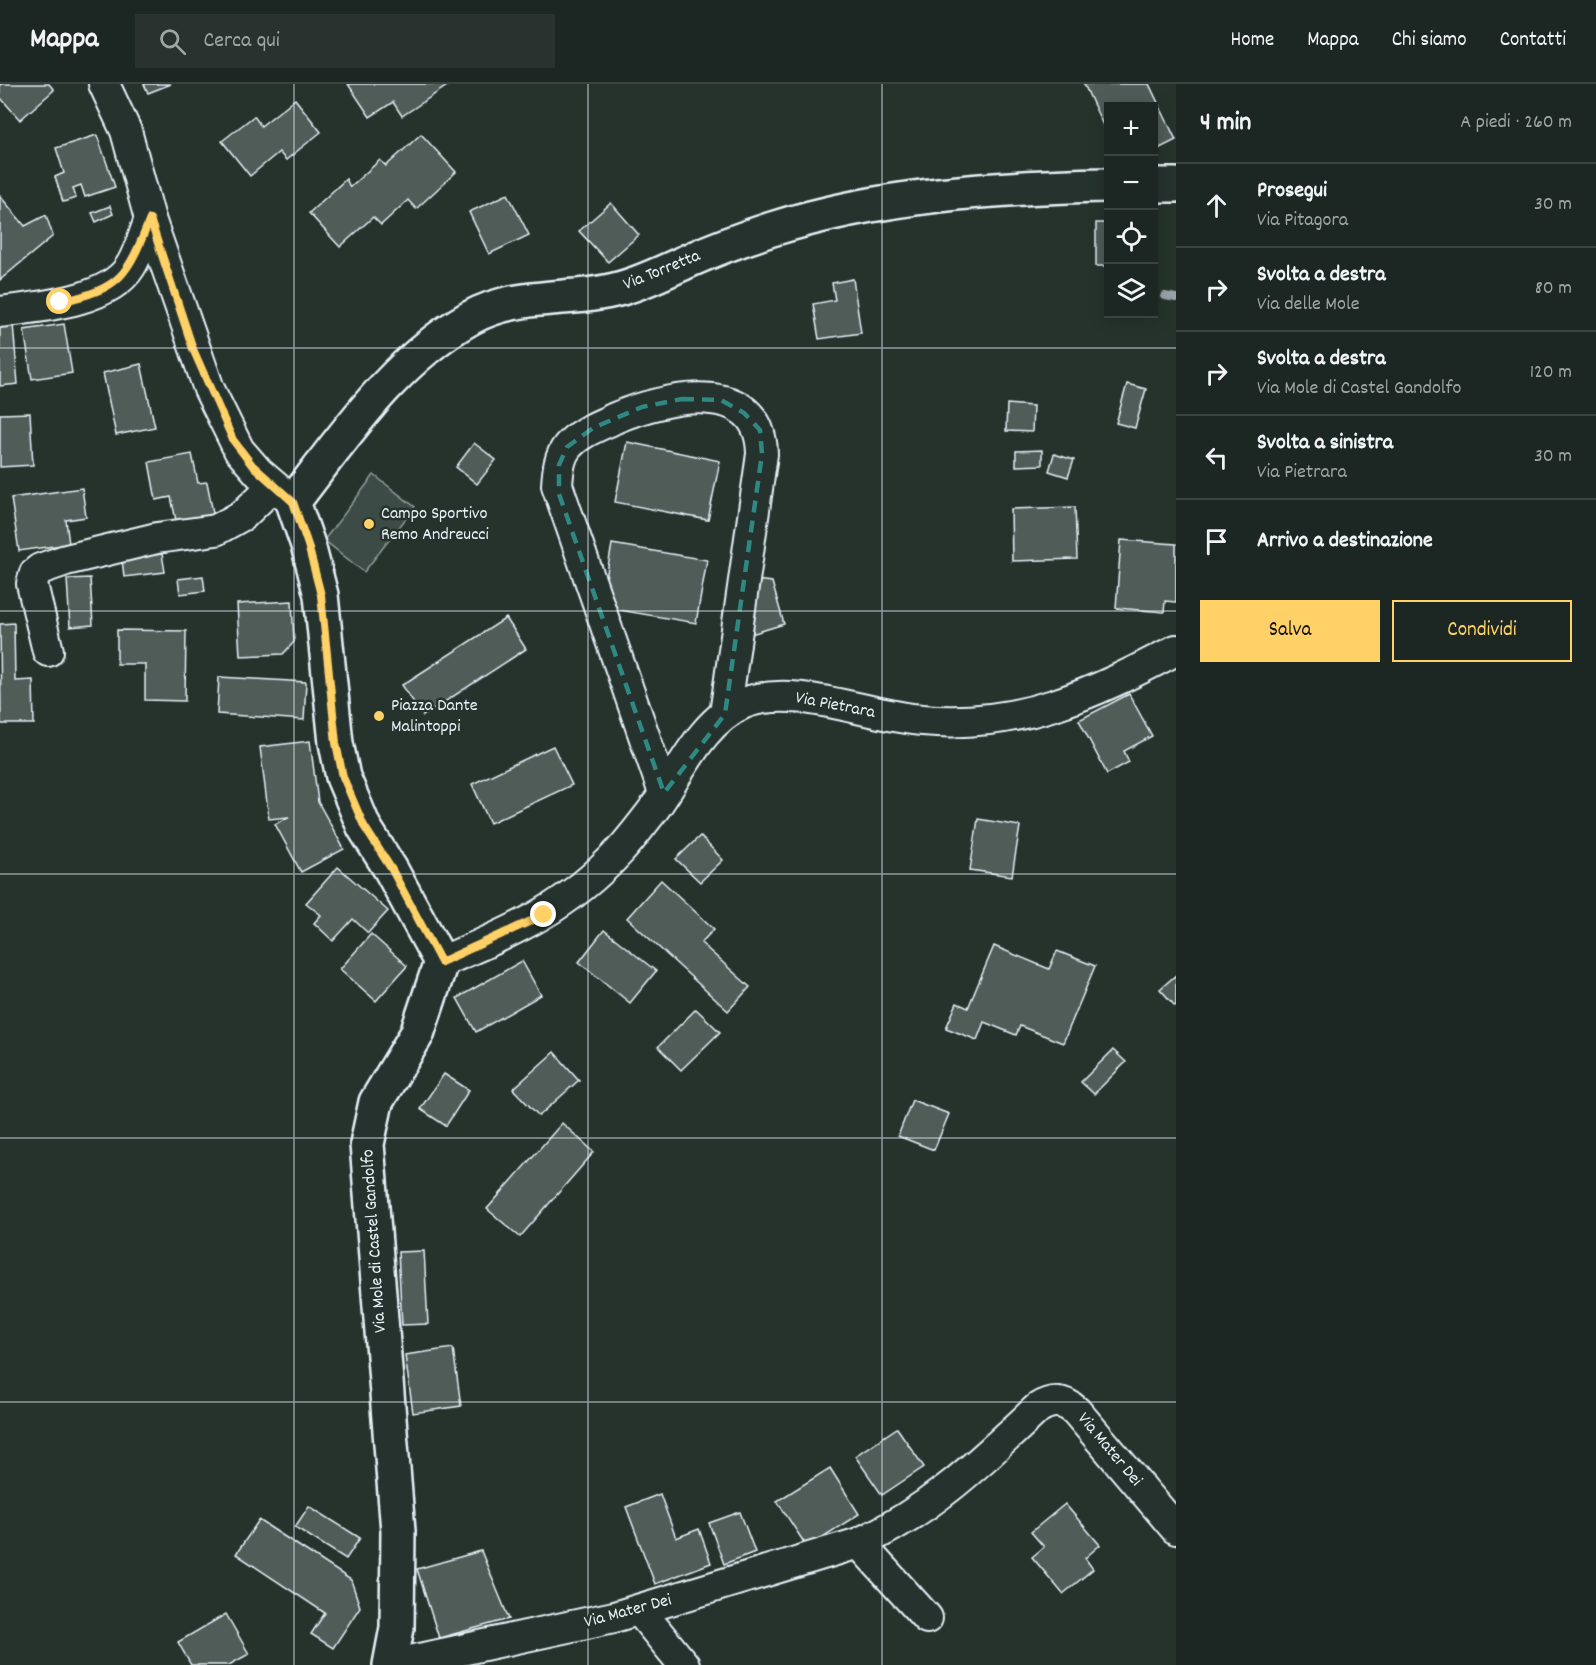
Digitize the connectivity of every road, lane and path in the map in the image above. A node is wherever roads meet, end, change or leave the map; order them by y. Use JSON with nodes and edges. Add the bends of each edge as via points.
{"nodes":[{"id":1,"x":104,"y":84,"type":"edge"},
{"id":2,"x":1158,"y":184,"type":"edge"},
{"id":3,"x":1104,"y":185,"type":"edge"},
{"id":4,"x":1176,"y":185,"type":"edge"},
{"id":5,"x":150,"y":219,"type":"junction"},
{"id":6,"x":0,"y":312,"type":"edge"},
{"id":7,"x":283,"y":494,"type":"junction"},
{"id":8,"x":1176,"y":650,"type":"edge"},
{"id":9,"x":48,"y":651,"type":"dead end"},
{"id":10,"x":725,"y":714,"type":"junction"},
{"id":11,"x":664,"y":793,"type":"junction"},
{"id":12,"x":441,"y":962,"type":"junction"},
{"id":13,"x":1176,"y":1529,"type":"edge"},
{"id":14,"x":859,"y":1542,"type":"junction"},
{"id":15,"x":640,"y":1611,"type":"junction"},
{"id":16,"x":927,"y":1618,"type":"dead end"},
{"id":17,"x":391,"y":1665,"type":"edge"},
{"id":18,"x":684,"y":1665,"type":"edge"}],
"edges":[{"from":1,"to":5,"type":"street","via":[[126,131]]},
{"from":2,"to":4,"type":"street"},
{"from":3,"to":7,"type":"street","name":"Via Torretta","via":[[985,191],[857,208],[771,229],[622,288],[493,307],[456,327],[417,356]]},
{"from":5,"to":6,"type":"street","via":[[130,266],[107,287],[80,298]]},
{"from":5,"to":7,"type":"street","via":[[193,349],[217,406],[239,450]]},
{"from":7,"to":9,"type":"street","via":[[216,530],[157,538],[40,569],[32,584]]},
{"from":7,"to":12,"type":"street","via":[[308,545],[321,595],[343,777],[364,826]]},
{"from":8,"to":10,"type":"street","name":"Via Pietrara","via":[[1086,695],[1014,717],[923,720],[785,696],[753,700]]},
{"from":10,"to":11,"type":"street","name":"Via Pietrara","via":[[696,746]]},
{"from":10,"to":11,"type":"street","via":[[762,441],[753,420],[734,406],[711,399],[669,400],[642,407],[583,434],[567,447],[557,485]]},
{"from":11,"to":12,"type":"street","name":"Via Pietrara","via":[[619,851],[563,902],[530,923]]},
{"from":12,"to":17,"type":"street","name":"Via Mole di Castel Gandolfo","via":[[417,1034],[376,1102],[367,1144],[398,1531],[397,1628]]},
{"from":13,"to":14,"type":"street","name":"Via Mater Dei","via":[[1076,1411],[1056,1401],[1038,1408],[929,1505]]},
{"from":14,"to":15,"type":"street","name":"Via Mater Dei"},
{"from":14,"to":16,"type":"street"},
{"from":15,"to":17,"type":"street","name":"Via Mater Dei"},
{"from":15,"to":18,"type":"street"}]}
